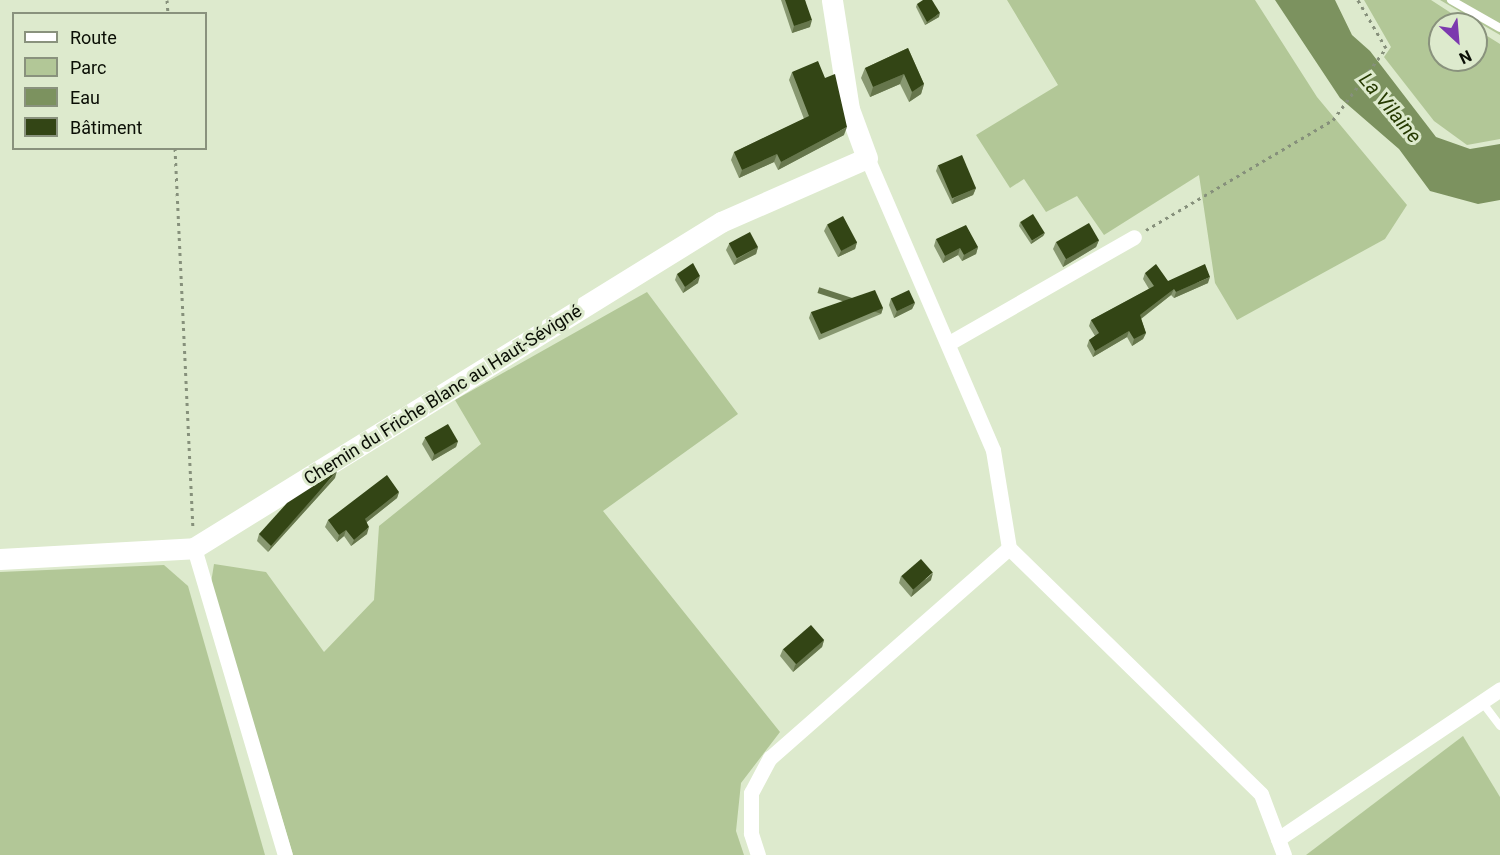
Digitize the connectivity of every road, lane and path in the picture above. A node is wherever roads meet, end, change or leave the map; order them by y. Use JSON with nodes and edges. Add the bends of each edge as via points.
{"nodes":[{"id":1,"x":832,"y":0,"type":"edge"},
{"id":2,"x":1358,"y":0,"type":"edge"},
{"id":3,"x":1451,"y":0,"type":"edge"},
{"id":4,"x":1500,"y":28,"type":"edge"},
{"id":5,"x":175,"y":150,"type":"edge"},
{"id":6,"x":867,"y":158,"type":"junction"},
{"id":7,"x":1134,"y":237,"type":"joint"},
{"id":8,"x":950,"y":343,"type":"junction"},
{"id":9,"x":194,"y":548,"type":"junction"},
{"id":10,"x":1010,"y":548,"type":"junction"},
{"id":11,"x":0,"y":559,"type":"edge"},
{"id":12,"x":1500,"y":689,"type":"edge"},
{"id":13,"x":1482,"y":702,"type":"junction"},
{"id":14,"x":1500,"y":726,"type":"edge"},
{"id":15,"x":1278,"y":839,"type":"junction"},
{"id":16,"x":285,"y":855,"type":"edge"},
{"id":17,"x":759,"y":855,"type":"edge"},
{"id":18,"x":1284,"y":855,"type":"edge"}],
"edges":[{"from":1,"to":6,"type":"street","via":[[849,109]]},
{"from":2,"to":7,"type":"path","via":[[1386,48],[1333,120]]},
{"from":3,"to":4,"type":"lane"},
{"from":5,"to":9,"type":"path"},
{"from":6,"to":8,"type":"street"},
{"from":6,"to":9,"type":"street","name":"Chemin du Friche Blanc au Haut-Sévigné","via":[[721,222]]},
{"from":7,"to":8,"type":"street"},
{"from":8,"to":10,"type":"street","via":[[993,450]]},
{"from":9,"to":11,"type":"street","name":"Chemin du Friche Blanc au Haut-Sévigné"},
{"from":9,"to":16,"type":"street"},
{"from":10,"to":15,"type":"street","via":[[1261,794]]},
{"from":10,"to":17,"type":"street","via":[[770,758],[751,793],[751,832]]},
{"from":12,"to":13,"type":"street"},
{"from":13,"to":14,"type":"lane"},
{"from":13,"to":15,"type":"street"},
{"from":15,"to":18,"type":"street"}]}
